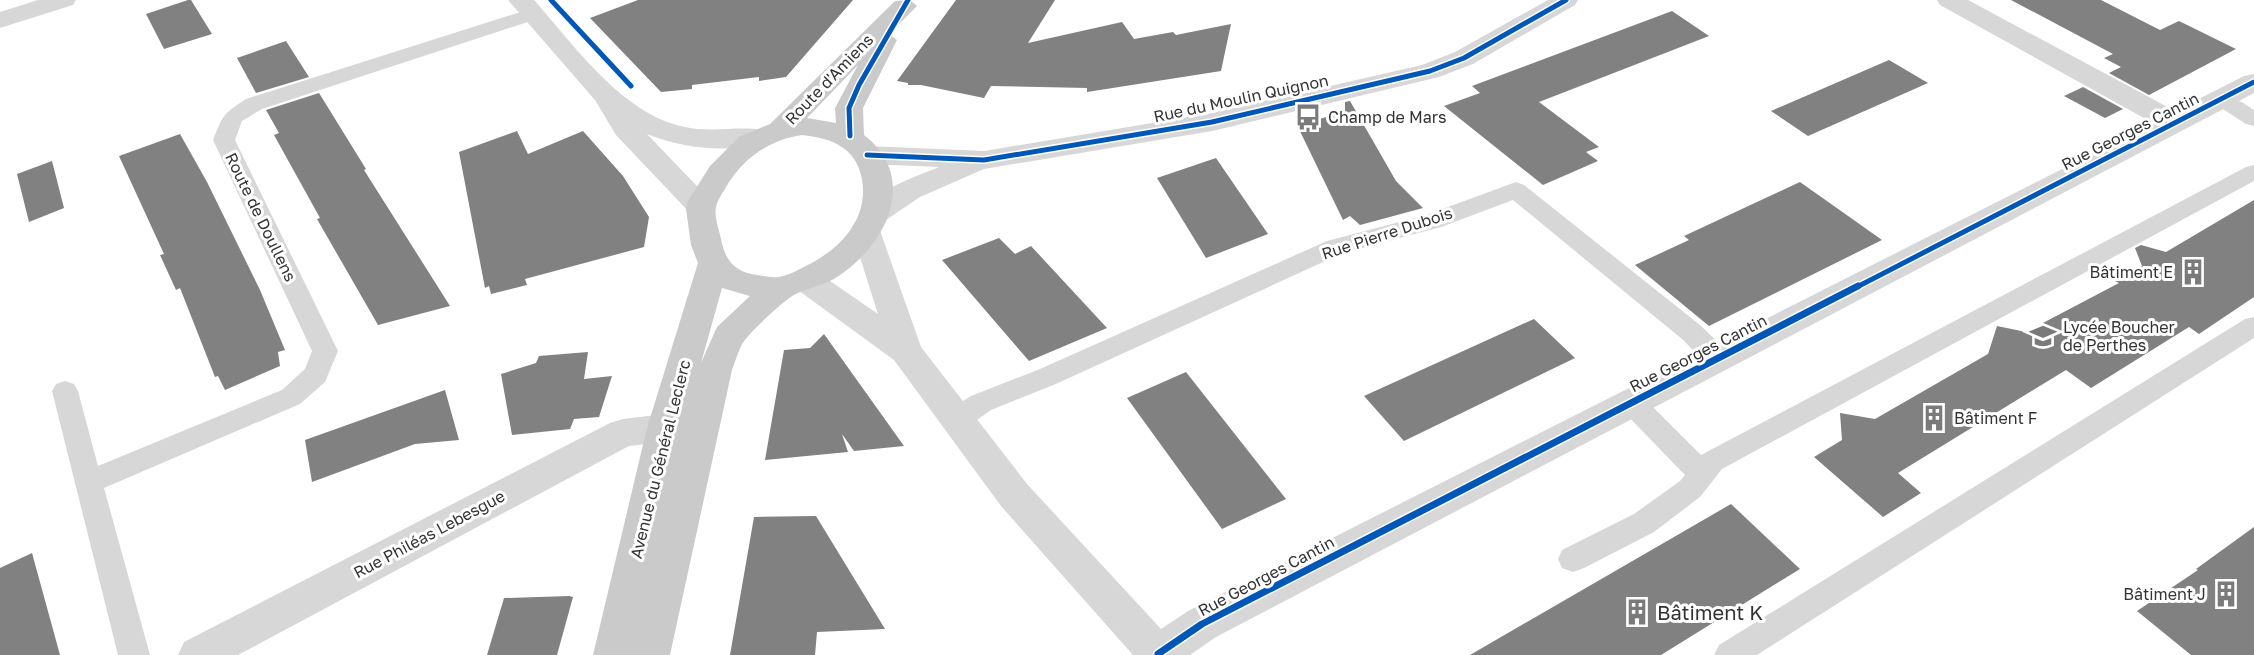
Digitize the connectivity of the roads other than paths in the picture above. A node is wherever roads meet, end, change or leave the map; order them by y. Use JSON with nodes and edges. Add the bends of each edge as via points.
{"nodes":[{"id":1,"x":64,"y":0,"type":"edge"},
{"id":2,"x":1566,"y":0,"type":"edge"},
{"id":3,"x":1949,"y":0,"type":"edge"},
{"id":4,"x":906,"y":3,"type":"edge"},
{"id":5,"x":527,"y":7,"type":"edge"},
{"id":6,"x":0,"y":20,"type":"edge"},
{"id":7,"x":2254,"y":82,"type":"edge"},
{"id":8,"x":606,"y":96,"type":"junction"},
{"id":9,"x":2222,"y":99,"type":"junction"},
{"id":10,"x":2254,"y":118,"type":"edge"},
{"id":11,"x":2175,"y":123,"type":"junction"},
{"id":12,"x":769,"y":133,"type":"junction"},
{"id":13,"x":859,"y":146,"type":"junction"},
{"id":14,"x":984,"y":160,"type":"junction"},
{"id":15,"x":2254,"y":171,"type":"edge"},
{"id":16,"x":701,"y":206,"type":"junction"},
{"id":17,"x":870,"y":221,"type":"junction"},
{"id":18,"x":713,"y":264,"type":"junction"},
{"id":19,"x":792,"y":284,"type":"junction"},
{"id":20,"x":2254,"y":326,"type":"edge"},
{"id":21,"x":906,"y":351,"type":"junction"},
{"id":22,"x":1717,"y":357,"type":"junction"},
{"id":23,"x":65,"y":391,"type":"dead end"},
{"id":24,"x":1631,"y":402,"type":"junction"},
{"id":25,"x":957,"y":419,"type":"junction"},
{"id":26,"x":665,"y":428,"type":"junction"},
{"id":27,"x":1702,"y":474,"type":"junction"},
{"id":28,"x":88,"y":482,"type":"junction"},
{"id":29,"x":1573,"y":559,"type":"dead end"},
{"id":30,"x":1158,"y":654,"type":"edge"},
{"id":31,"x":134,"y":655,"type":"edge"},
{"id":32,"x":199,"y":655,"type":"edge"},
{"id":33,"x":614,"y":655,"type":"edge"},
{"id":34,"x":649,"y":655,"type":"edge"},
{"id":35,"x":1730,"y":655,"type":"edge"}],
"edges":[{"from":1,"to":6,"type":"street"},
{"from":2,"to":14,"type":"street","name":"Rue du Moulin Quignon","via":[[1464,58],[1430,71],[1212,122]]},
{"from":3,"to":11,"type":"street"},
{"from":4,"to":12,"type":"main road","name":"Route d'Amiens","via":[[834,77]]},
{"from":4,"to":13,"type":"main road","name":"Route d'Amiens","via":[[849,108]]},
{"from":5,"to":8,"type":"street","name":"Route de Doullens"},
{"from":5,"to":28,"type":"lane","name":"Route de Doullens","via":[[254,104],[233,117],[224,140],[325,351],[316,375],[291,397]]},
{"from":7,"to":9,"type":"street","name":"Rue Georges Cantin"},
{"from":8,"to":12,"type":"street","name":"Route de Doullens","via":[[665,131],[717,139]]},
{"from":8,"to":16,"type":"street","name":"Route de Doullens","via":[[626,129]]},
{"from":9,"to":10,"type":"lane"},
{"from":9,"to":11,"type":"street","name":"Rue Georges Cantin"},
{"from":11,"to":22,"type":"street","name":"Rue Georges Cantin"},
{"from":12,"to":13,"type":"main road","via":[[802,126],[824,127]]},
{"from":12,"to":16,"type":"main road","via":[[734,156]]},
{"from":13,"to":14,"type":"street","name":"Rue du Moulin Quignon"},
{"from":13,"to":17,"type":"main road","via":[[877,172],[879,202]]},
{"from":14,"to":17,"type":"street","name":"Rue du Moulin Quignon","via":[[910,190]]},
{"from":15,"to":27,"type":"lane","via":[[1712,461]]},
{"from":16,"to":18,"type":"main road","via":[[706,249]]},
{"from":17,"to":19,"type":"main road","via":[[835,264]]},
{"from":17,"to":21,"type":"street"},
{"from":18,"to":19,"type":"main road","via":[[724,276],[742,284]]},
{"from":18,"to":26,"type":"main road","name":"Avenue du Général Leclerc"},
{"from":19,"to":21,"type":"street"},
{"from":19,"to":34,"type":"main road","name":"Avenue du Général Leclerc","via":[[729,336],[715,370]]},
{"from":20,"to":35,"type":"lane"},
{"from":21,"to":25,"type":"street"},
{"from":22,"to":24,"type":"street","name":"Rue Georges Cantin"},
{"from":22,"to":25,"type":"lane","name":"Rue Pierre Dubois","via":[[1516,190],[1433,221],[1335,247],[981,403]]},
{"from":23,"to":28,"type":"lane"},
{"from":24,"to":27,"type":"lane"},
{"from":24,"to":30,"type":"street","name":"Rue Georges Cantin","via":[[1202,624]]},
{"from":25,"to":30,"type":"street","via":[[1014,495]]},
{"from":26,"to":32,"type":"street","name":"Rue Philéas Lebesgue","via":[[623,433]]},
{"from":26,"to":33,"type":"main road","name":"Avenue du Général Leclerc"},
{"from":27,"to":29,"type":"lane","via":[[1690,489],[1644,523]]},
{"from":28,"to":31,"type":"lane"}]}
